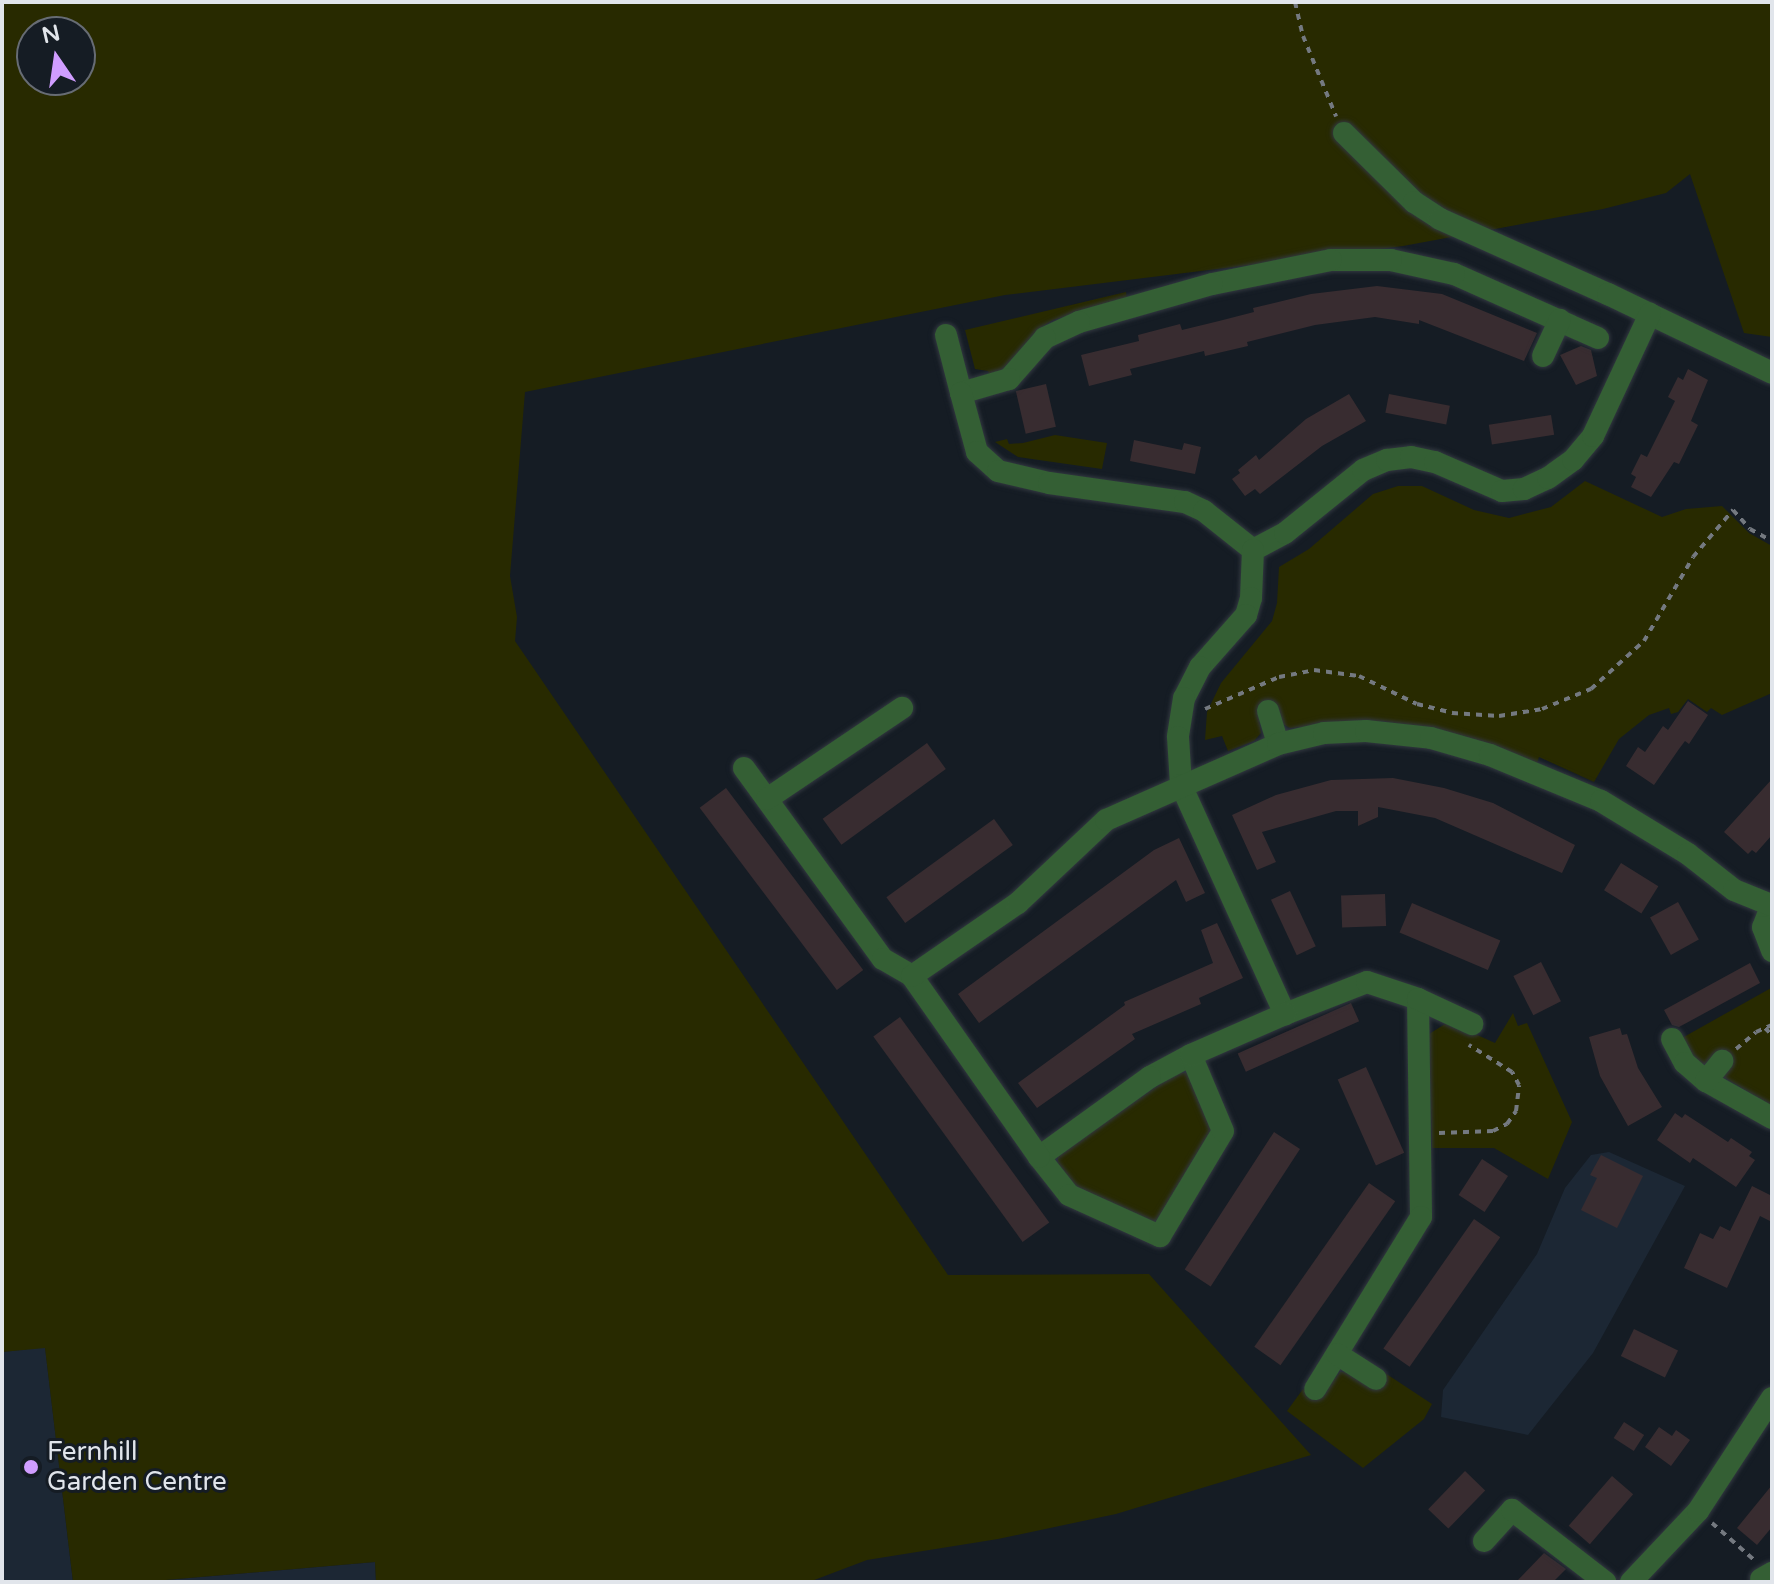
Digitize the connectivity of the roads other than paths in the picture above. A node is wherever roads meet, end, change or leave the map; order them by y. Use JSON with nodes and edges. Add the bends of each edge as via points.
{"nodes":[{"id":1,"x":1344,"y":133,"type":"road end"},
{"id":2,"x":1650,"y":314,"type":"junction"},
{"id":3,"x":1560,"y":320,"type":"junction"},
{"id":4,"x":946,"y":335,"type":"dead end"},
{"id":5,"x":1598,"y":338,"type":"dead end"},
{"id":6,"x":1543,"y":356,"type":"dead end"},
{"id":7,"x":1772,"y":373,"type":"edge"},
{"id":8,"x":961,"y":393,"type":"junction"},
{"id":9,"x":1253,"y":550,"type":"junction"},
{"id":10,"x":902,"y":708,"type":"dead end"},
{"id":11,"x":1268,"y":711,"type":"dead end"},
{"id":12,"x":1278,"y":744,"type":"junction"},
{"id":13,"x":744,"y":768,"type":"dead end"},
{"id":14,"x":1181,"y":785,"type":"junction"},
{"id":15,"x":767,"y":799,"type":"junction"},
{"id":16,"x":1772,"y":904,"type":"edge"},
{"id":17,"x":1772,"y":951,"type":"edge"},
{"id":18,"x":912,"y":976,"type":"junction"},
{"id":19,"x":1418,"y":999,"type":"junction"},
{"id":20,"x":1285,"y":1014,"type":"junction"},
{"id":21,"x":1466,"y":1032,"type":"road end"},
{"id":22,"x":1672,"y":1039,"type":"dead end"},
{"id":23,"x":1191,"y":1055,"type":"junction"},
{"id":24,"x":1722,"y":1061,"type":"road end"},
{"id":25,"x":1706,"y":1081,"type":"junction"},
{"id":26,"x":1772,"y":1118,"type":"edge"},
{"id":27,"x":1039,"y":1157,"type":"junction"},
{"id":28,"x":1337,"y":1354,"type":"junction"},
{"id":29,"x":1376,"y":1379,"type":"dead end"},
{"id":30,"x":1315,"y":1389,"type":"dead end"},
{"id":31,"x":1772,"y":1398,"type":"edge"},
{"id":32,"x":1484,"y":1541,"type":"dead end"},
{"id":33,"x":1602,"y":1581,"type":"edge"},
{"id":34,"x":1631,"y":1582,"type":"edge"}],
"edges":[{"from":1,"to":2,"type":"street","via":[[1395,185],[1440,219]]},
{"from":2,"to":7,"type":"street"},
{"from":2,"to":9,"type":"street","via":[[1593,436],[1548,478],[1524,489],[1502,491],[1424,459],[1387,460],[1363,470],[1285,533]]},
{"from":3,"to":5,"type":"street"},
{"from":3,"to":6,"type":"street"},
{"from":3,"to":8,"type":"street","via":[[1454,274],[1391,260],[1331,260],[1212,284],[1079,322],[1045,338],[1009,379]]},
{"from":4,"to":8,"type":"street"},
{"from":8,"to":9,"type":"street","via":[[977,452],[998,471],[1185,502]]},
{"from":9,"to":14,"type":"street","via":[[1250,608],[1200,667],[1184,698],[1178,737]]},
{"from":10,"to":15,"type":"street"},
{"from":11,"to":12,"type":"street"},
{"from":12,"to":14,"type":"street"},
{"from":12,"to":16,"type":"street","via":[[1324,733],[1366,731],[1431,738],[1490,755],[1601,801],[1688,854],[1734,890]]},
{"from":13,"to":15,"type":"street"},
{"from":14,"to":18,"type":"street","via":[[1106,820],[1018,903]]},
{"from":14,"to":20,"type":"street"},
{"from":15,"to":18,"type":"street","via":[[883,959]]},
{"from":16,"to":17,"type":"street","via":[[1763,927]]},
{"from":18,"to":27,"type":"street"},
{"from":19,"to":20,"type":"street","via":[[1367,982]]},
{"from":19,"to":21,"type":"street"},
{"from":19,"to":28,"type":"street","via":[[1421,1217]]},
{"from":20,"to":23,"type":"street"},
{"from":22,"to":25,"type":"street","via":[[1685,1063]]},
{"from":23,"to":27,"type":"street","via":[[1150,1077]]},
{"from":23,"to":27,"type":"street","via":[[1223,1131],[1156,1243],[1077,1200]]},
{"from":24,"to":25,"type":"street"},
{"from":25,"to":26,"type":"street"},
{"from":28,"to":29,"type":"street"},
{"from":28,"to":30,"type":"street"},
{"from":31,"to":34,"type":"street","via":[[1698,1511]]},
{"from":32,"to":33,"type":"street","via":[[1512,1510]]}]}
